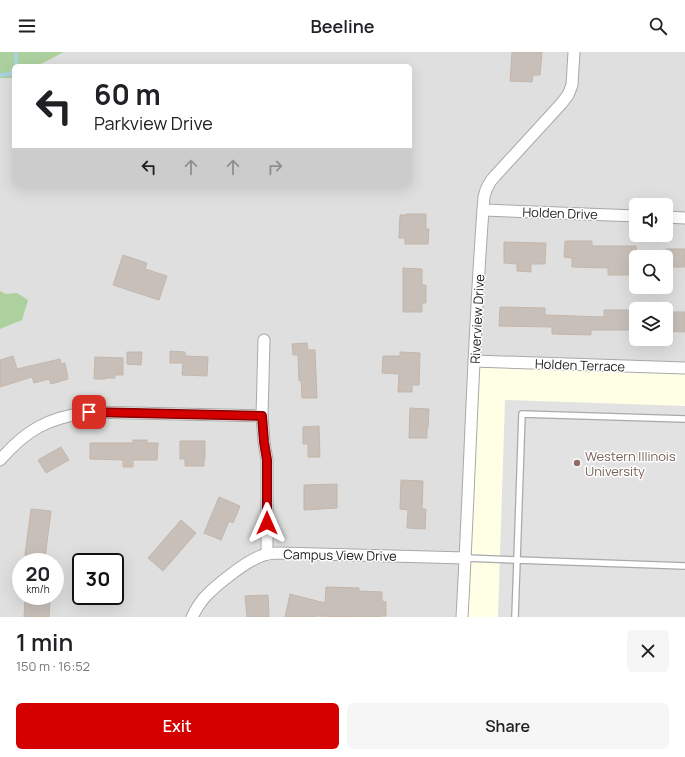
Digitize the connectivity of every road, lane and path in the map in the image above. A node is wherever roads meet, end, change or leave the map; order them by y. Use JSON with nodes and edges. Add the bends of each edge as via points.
{"nodes":[{"id":1,"x":574,"y":52,"type":"edge"},
{"id":2,"x":483,"y":210,"type":"junction"},
{"id":3,"x":629,"y":216,"type":"edge"},
{"id":4,"x":673,"y":217,"type":"edge"},
{"id":5,"x":685,"y":218,"type":"edge"},
{"id":6,"x":264,"y":340,"type":"dead end"},
{"id":7,"x":474,"y":362,"type":"junction"},
{"id":8,"x":685,"y":368,"type":"edge"},
{"id":9,"x":262,"y":416,"type":"junction"},
{"id":10,"x":685,"y":419,"type":"edge"},
{"id":11,"x":0,"y":460,"type":"edge"},
{"id":12,"x":267,"y":554,"type":"junction"},
{"id":13,"x":466,"y":558,"type":"junction"},
{"id":14,"x":517,"y":560,"type":"junction"},
{"id":15,"x":685,"y":566,"type":"edge"},
{"id":16,"x":192,"y":617,"type":"edge"},
{"id":17,"x":462,"y":617,"type":"edge"},
{"id":18,"x":515,"y":617,"type":"edge"}],
"edges":[{"from":1,"to":2,"type":"street","name":"Riverview Drive","via":[[572,85],[568,95],[490,182],[484,197]]},
{"from":2,"to":3,"type":"street","name":"Holden Drive"},
{"from":2,"to":7,"type":"street","name":"Riverview Drive"},
{"from":4,"to":5,"type":"street"},
{"from":6,"to":9,"type":"street"},
{"from":7,"to":8,"type":"street","name":"Holden Terrace"},
{"from":7,"to":13,"type":"street","name":"Riverview Drive"},
{"from":9,"to":11,"type":"street","via":[[89,412],[55,419],[39,426],[11,447]]},
{"from":9,"to":12,"type":"street","via":[[267,460]]},
{"from":10,"to":14,"type":"lane","via":[[522,414]]},
{"from":12,"to":13,"type":"street","name":"Campus View Drive"},
{"from":12,"to":16,"type":"street","name":"Campus View Drive","via":[[252,560],[218,584],[203,599]]},
{"from":13,"to":14,"type":"lane"},
{"from":13,"to":17,"type":"street","name":"Riverview Drive"},
{"from":14,"to":15,"type":"lane"},
{"from":14,"to":18,"type":"lane"}]}
